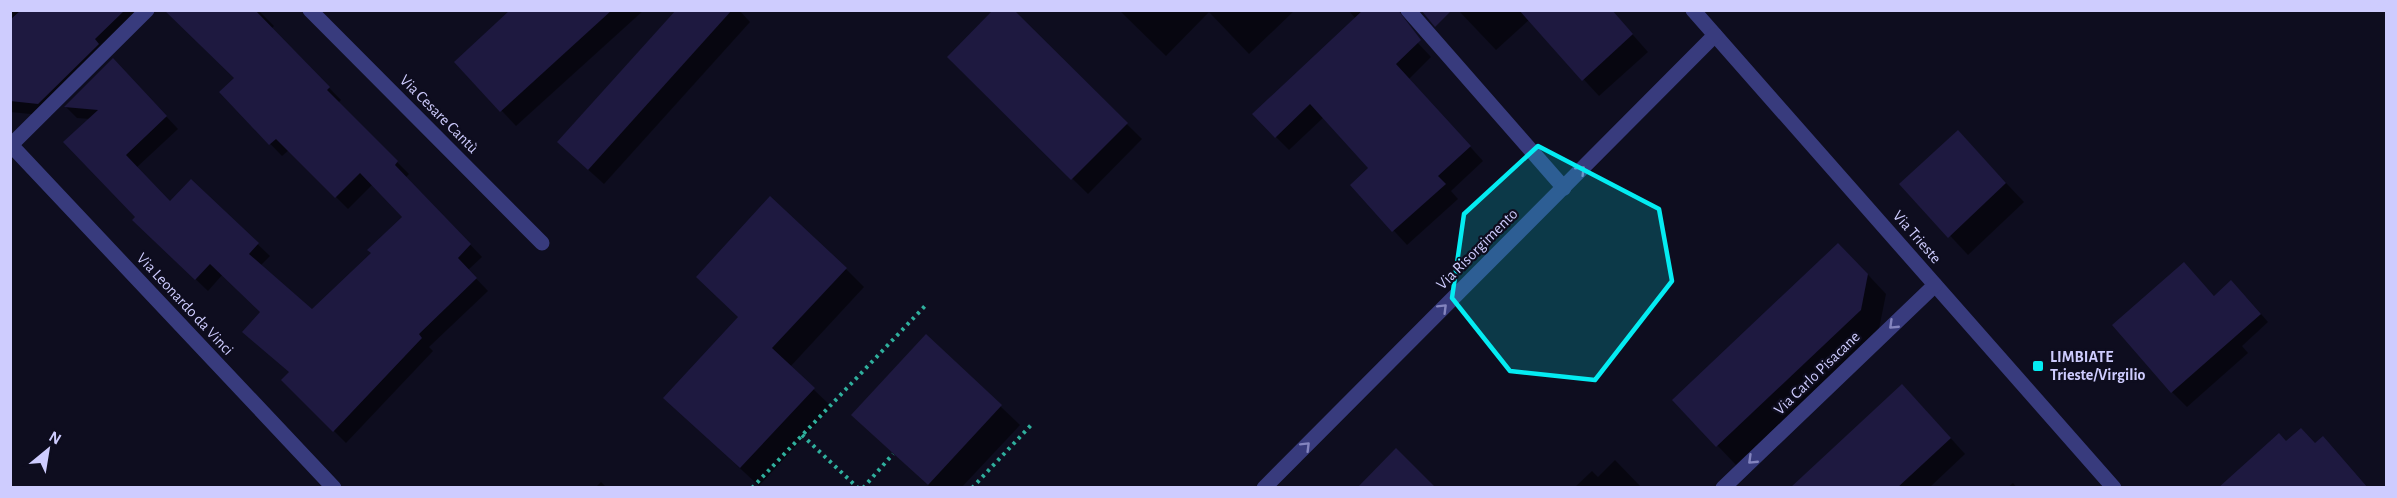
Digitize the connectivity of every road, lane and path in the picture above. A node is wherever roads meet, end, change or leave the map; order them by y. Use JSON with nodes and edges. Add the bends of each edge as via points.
{"nodes":[{"id":1,"x":147,"y":10,"type":"edge"},
{"id":2,"x":310,"y":10,"type":"edge"},
{"id":3,"x":1408,"y":10,"type":"edge"},
{"id":4,"x":1693,"y":10,"type":"edge"},
{"id":5,"x":1715,"y":35,"type":"junction"},
{"id":6,"x":11,"y":145,"type":"edge"},
{"id":7,"x":1564,"y":188,"type":"junction"},
{"id":8,"x":542,"y":243,"type":"dead end"},
{"id":9,"x":1935,"y":285,"type":"junction"},
{"id":10,"x":925,"y":306,"type":"dead end"},
{"id":11,"x":1033,"y":423,"type":"dead end"},
{"id":12,"x":802,"y":435,"type":"junction"},
{"id":13,"x":893,"y":454,"type":"dead end"},
{"id":14,"x":334,"y":488,"type":"edge"},
{"id":15,"x":752,"y":488,"type":"edge"},
{"id":16,"x":858,"y":488,"type":"edge"},
{"id":17,"x":862,"y":488,"type":"edge"},
{"id":18,"x":972,"y":488,"type":"edge"},
{"id":19,"x":1264,"y":488,"type":"edge"},
{"id":20,"x":1723,"y":488,"type":"edge"},
{"id":21,"x":2114,"y":488,"type":"edge"}],
"edges":[{"from":1,"to":6,"type":"street"},
{"from":2,"to":8,"type":"street","name":"Via Cesare Cantù"},
{"from":3,"to":7,"type":"street"},
{"from":4,"to":5,"type":"street","name":"Via Trieste"},
{"from":7,"to":5,"type":"street","name":"Via Risorgimento","one_way":true},
{"from":5,"to":9,"type":"street","name":"Via Trieste"},
{"from":6,"to":14,"type":"street","name":"Via Leonardo da Vinci"},
{"from":19,"to":7,"type":"street","name":"Via Risorgimento","one_way":true},
{"from":9,"to":20,"type":"street","name":"Via Carlo Pisacane","one_way":true},
{"from":9,"to":21,"type":"street","name":"Via Trieste"},
{"from":10,"to":12,"type":"path"},
{"from":11,"to":18,"type":"path"},
{"from":12,"to":15,"type":"path"},
{"from":12,"to":16,"type":"path"},
{"from":13,"to":17,"type":"path"}]}
